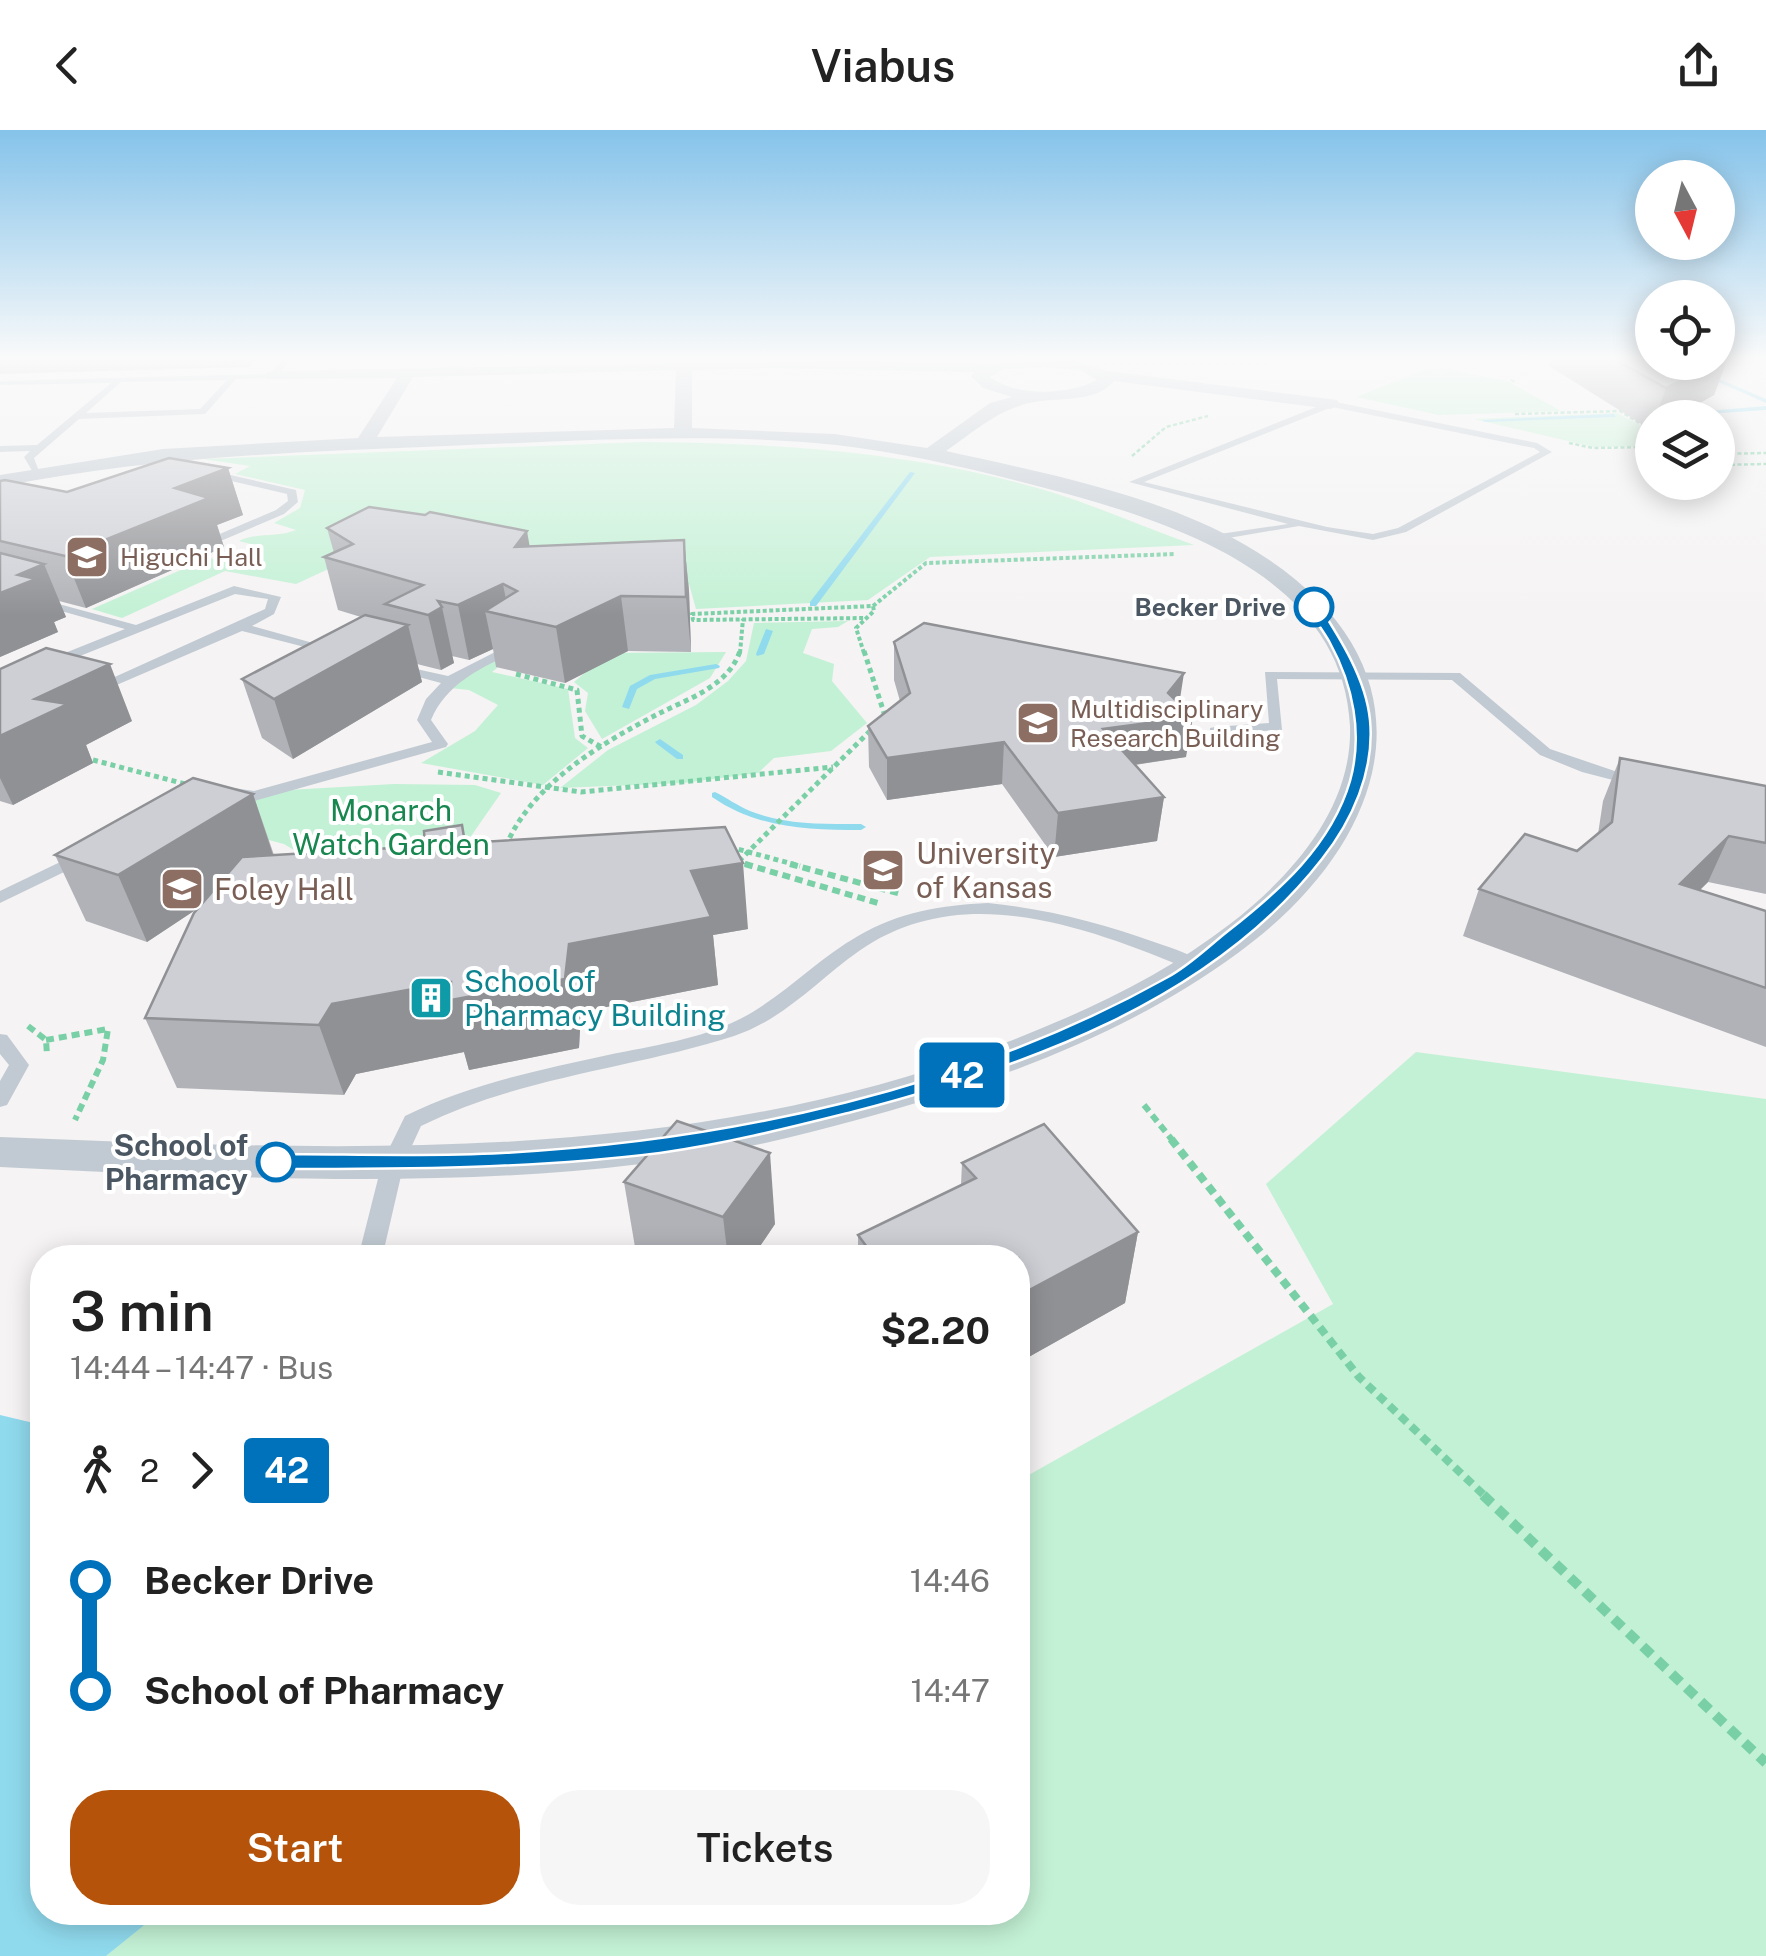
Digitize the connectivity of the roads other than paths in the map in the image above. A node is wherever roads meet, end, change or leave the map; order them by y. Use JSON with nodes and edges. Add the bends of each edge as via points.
{"nodes":[{"id":1,"x":51,"y":445,"type":"edge"},
{"id":2,"x":332,"y":445,"type":"edge"},
{"id":3,"x":873,"y":445,"type":"edge"},
{"id":4,"x":939,"y":445,"type":"edge"},
{"id":5,"x":1226,"y":445,"type":"edge"},
{"id":6,"x":1534,"y":445,"type":"edge"},
{"id":7,"x":0,"y":449,"type":"edge"},
{"id":8,"x":932,"y":454,"type":"junction"},
{"id":9,"x":38,"y":460,"type":"junction"},
{"id":10,"x":186,"y":470,"type":"edge"},
{"id":11,"x":217,"y":474,"type":"junction"},
{"id":12,"x":0,"y":481,"type":"edge"},
{"id":13,"x":199,"y":481,"type":"edge"},
{"id":14,"x":254,"y":524,"type":"junction"},
{"id":15,"x":1308,"y":524,"type":"junction"},
{"id":16,"x":282,"y":531,"type":"dead end"},
{"id":17,"x":220,"y":538,"type":"dead end"},
{"id":18,"x":1222,"y":540,"type":"junction"},
{"id":19,"x":24,"y":597,"type":"edge"},
{"id":20,"x":242,"y":627,"type":"junction"},
{"id":21,"x":136,"y":628,"type":"junction"},
{"id":22,"x":518,"y":645,"type":"edge"},
{"id":23,"x":352,"y":656,"type":"edge"},
{"id":24,"x":370,"y":660,"type":"edge"},
{"id":25,"x":1351,"y":675,"type":"junction"},
{"id":26,"x":19,"y":676,"type":"junction"},
{"id":27,"x":450,"y":681,"type":"junction"},
{"id":28,"x":50,"y":682,"type":"edge"},
{"id":29,"x":0,"y":684,"type":"edge"},
{"id":30,"x":82,"y":688,"type":"edge"},
{"id":31,"x":1215,"y":731,"type":"dead end"},
{"id":32,"x":1656,"y":785,"type":"edge"},
{"id":33,"x":216,"y":791,"type":"edge"},
{"id":34,"x":106,"y":844,"type":"edge"},
{"id":35,"x":0,"y":898,"type":"edge"},
{"id":36,"x":1198,"y":966,"type":"junction"},
{"id":37,"x":0,"y":1040,"type":"edge"},
{"id":38,"x":0,"y":1100,"type":"edge"},
{"id":39,"x":0,"y":1152,"type":"edge"},
{"id":40,"x":393,"y":1163,"type":"junction"},
{"id":41,"x":373,"y":1245,"type":"edge"}],
"edges":[{"from":1,"to":9,"type":"lane"},
{"from":2,"to":9,"type":"street"},
{"from":3,"to":8,"type":"street"},
{"from":4,"to":8,"type":"street"},
{"from":5,"to":15,"type":"lane","via":[[1134,482]]},
{"from":6,"to":15,"type":"lane","via":[[1547,454],[1392,534],[1353,536]]},
{"from":7,"to":9,"type":"lane"},
{"from":8,"to":18,"type":"street","via":[[1143,508]]},
{"from":9,"to":12,"type":"street"},
{"from":10,"to":11,"type":"lane"},
{"from":11,"to":13,"type":"lane"},
{"from":11,"to":14,"type":"lane","via":[[292,492],[293,502]]},
{"from":14,"to":16,"type":"lane"},
{"from":14,"to":17,"type":"lane"},
{"from":15,"to":18,"type":"lane"},
{"from":18,"to":25,"type":"street","via":[[1304,596]]},
{"from":19,"to":21,"type":"lane"},
{"from":20,"to":21,"type":"lane","via":[[270,611],[275,598],[234,590]]},
{"from":20,"to":23,"type":"lane"},
{"from":20,"to":30,"type":"lane","via":[[98,691]]},
{"from":21,"to":26,"type":"lane"},
{"from":22,"to":27,"type":"lane"},
{"from":24,"to":27,"type":"lane"},
{"from":25,"to":31,"type":"lane","via":[[1270,674],[1277,727]]},
{"from":25,"to":32,"type":"lane","via":[[1455,676],[1546,752],[1587,770]]},
{"from":25,"to":36,"type":"street","via":[[1364,723],[1363,750],[1336,830],[1287,893]]},
{"from":26,"to":28,"type":"lane"},
{"from":26,"to":29,"type":"lane"},
{"from":27,"to":33,"type":"lane","via":[[432,698],[424,720],[442,744],[254,796]]},
{"from":34,"to":35,"type":"lane"},
{"from":36,"to":40,"type":"street","via":[[1028,1051],[862,1105],[661,1145],[501,1161]]},
{"from":36,"to":40,"type":"lane","via":[[1117,932],[1004,908],[916,913],[866,938],[747,1024],[434,1109],[414,1121]]},
{"from":37,"to":38,"type":"lane","via":[[19,1066]]},
{"from":39,"to":40,"type":"street"},
{"from":40,"to":41,"type":"lane"}]}
